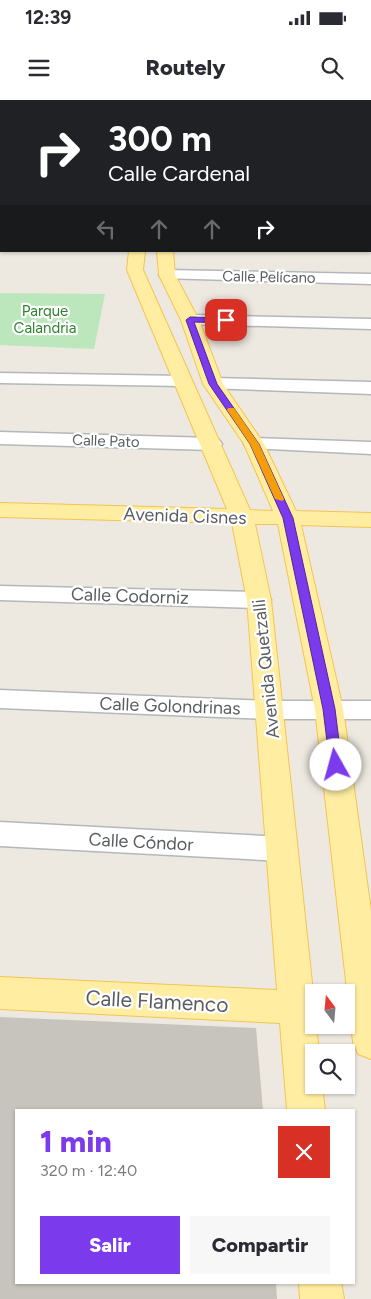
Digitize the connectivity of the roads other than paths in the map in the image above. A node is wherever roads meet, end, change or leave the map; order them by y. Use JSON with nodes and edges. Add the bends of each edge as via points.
{"nodes":[{"id":1,"x":136,"y":252,"type":"edge"},
{"id":2,"x":166,"y":263,"type":"edge"},
{"id":3,"x":371,"y":279,"type":"edge"},
{"id":4,"x":190,"y":320,"type":"junction"},
{"id":5,"x":371,"y":324,"type":"edge"},
{"id":6,"x":0,"y":378,"type":"edge"},
{"id":7,"x":182,"y":381,"type":"junction"},
{"id":8,"x":213,"y":384,"type":"junction"},
{"id":9,"x":371,"y":388,"type":"edge"},
{"id":10,"x":0,"y":438,"type":"edge"},
{"id":11,"x":212,"y":444,"type":"junction"},
{"id":12,"x":254,"y":444,"type":"junction"},
{"id":13,"x":371,"y":448,"type":"edge"},
{"id":14,"x":0,"y":510,"type":"edge"},
{"id":15,"x":242,"y":518,"type":"junction"},
{"id":16,"x":288,"y":518,"type":"junction"},
{"id":17,"x":371,"y":520,"type":"edge"},
{"id":18,"x":0,"y":592,"type":"edge"},
{"id":19,"x":259,"y":600,"type":"junction"},
{"id":20,"x":0,"y":699,"type":"edge"},
{"id":21,"x":329,"y":709,"type":"junction"},
{"id":22,"x":271,"y":710,"type":"junction"},
{"id":23,"x":371,"y":710,"type":"edge"},
{"id":24,"x":0,"y":834,"type":"edge"},
{"id":25,"x":282,"y":849,"type":"junction"},
{"id":26,"x":0,"y":992,"type":"edge"},
{"id":27,"x":305,"y":1001,"type":"edge"},
{"id":28,"x":361,"y":1007,"type":"edge"},
{"id":29,"x":305,"y":1008,"type":"edge"},
{"id":30,"x":306,"y":1034,"type":"edge"},
{"id":31,"x":371,"y":1042,"type":"edge"},
{"id":32,"x":306,"y":1109,"type":"edge"},
{"id":33,"x":320,"y":1284,"type":"edge"},
{"id":34,"x":322,"y":1299,"type":"edge"}],
"edges":[{"from":1,"to":7,"type":"main road","name":"Avenida Quetzalli","via":[[135,270]]},
{"from":2,"to":3,"type":"street","name":"Calle Pelícano"},
{"from":2,"to":4,"type":"main road"},
{"from":4,"to":5,"type":"street"},
{"from":4,"to":8,"type":"main road"},
{"from":6,"to":7,"type":"street"},
{"from":7,"to":11,"type":"main road","name":"Avenida Quetzalli"},
{"from":8,"to":9,"type":"street"},
{"from":8,"to":12,"type":"main road"},
{"from":10,"to":11,"type":"street","name":"Calle Pato"},
{"from":11,"to":15,"type":"main road","name":"Avenida Quetzalli"},
{"from":12,"to":13,"type":"street"},
{"from":12,"to":16,"type":"main road"},
{"from":14,"to":15,"type":"main road","name":"Avenida Cisnes"},
{"from":15,"to":16,"type":"main road","name":"Avenida Cisnes"},
{"from":15,"to":19,"type":"main road","name":"Avenida Quetzalli"},
{"from":16,"to":17,"type":"main road","name":"Avenida Cisnes"},
{"from":16,"to":21,"type":"main road"},
{"from":18,"to":19,"type":"street","name":"Calle Codorniz"},
{"from":19,"to":22,"type":"main road","name":"Avenida Quetzalli"},
{"from":20,"to":22,"type":"street","name":"Calle Golondrinas"},
{"from":21,"to":22,"type":"street","name":"Calle Golondrinas"},
{"from":21,"to":23,"type":"street","name":"Calle Golondrinas"},
{"from":21,"to":28,"type":"main road"},
{"from":22,"to":25,"type":"main road","name":"Avenida Quetzalli"},
{"from":24,"to":25,"type":"street","name":"Calle Cóndor"},
{"from":25,"to":27,"type":"main road","name":"Avenida Quetzalli"},
{"from":26,"to":29,"type":"main road","name":"Calle Flamenco"},
{"from":28,"to":31,"type":"main road"},
{"from":30,"to":32,"type":"main road","name":"Avenida Quetzalli"},
{"from":33,"to":34,"type":"main road"}]}
